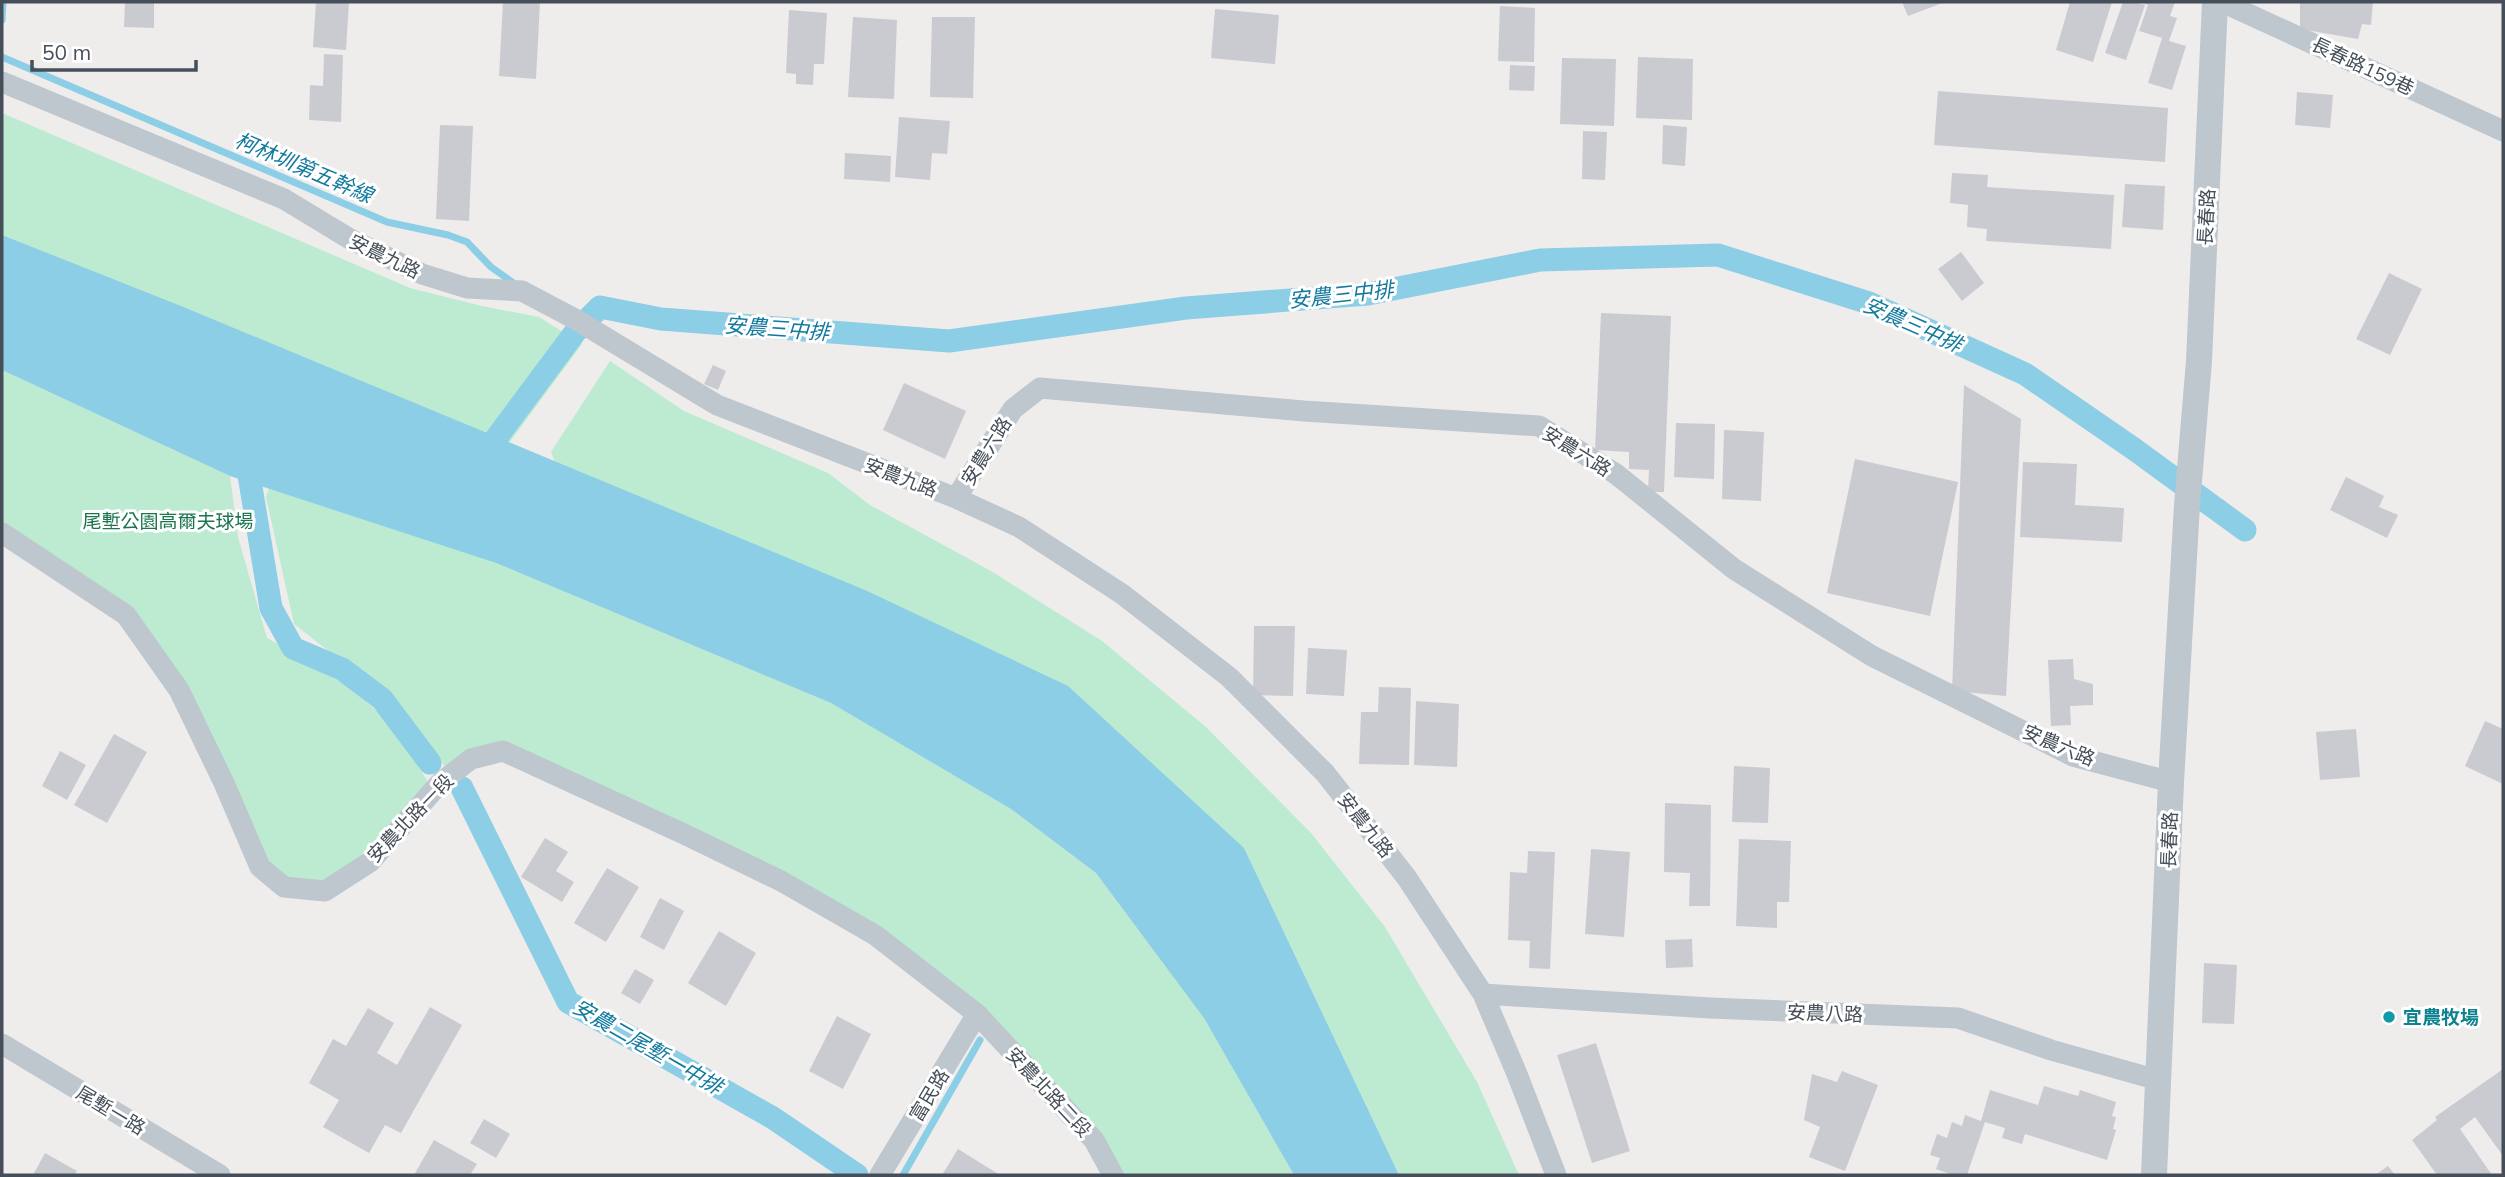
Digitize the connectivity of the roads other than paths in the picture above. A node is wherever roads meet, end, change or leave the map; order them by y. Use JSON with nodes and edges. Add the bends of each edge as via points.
{"nodes":[{"id":1,"x":2215,"y":2,"type":"edge"},
{"id":2,"x":2222,"y":2,"type":"edge"},
{"id":3,"x":2,"y":82,"type":"edge"},
{"id":4,"x":2503,"y":131,"type":"edge"},
{"id":5,"x":956,"y":498,"type":"junction"},
{"id":6,"x":2,"y":533,"type":"edge"},
{"id":7,"x":2171,"y":782,"type":"junction"},
{"id":8,"x":1483,"y":994,"type":"junction"},
{"id":9,"x":977,"y":1014,"type":"junction"},
{"id":10,"x":2,"y":1044,"type":"edge"},
{"id":11,"x":2158,"y":1080,"type":"junction"},
{"id":12,"x":220,"y":1175,"type":"edge"},
{"id":13,"x":880,"y":1175,"type":"edge"},
{"id":14,"x":1113,"y":1175,"type":"edge"},
{"id":15,"x":1556,"y":1175,"type":"edge"},
{"id":16,"x":2154,"y":1175,"type":"edge"}],
"edges":[{"from":1,"to":7,"type":"street","name":"長春路","via":[[2203,281]]},
{"from":2,"to":4,"type":"street","name":"長春路159巷"},
{"from":3,"to":5,"type":"street","name":"安農九路","via":[[284,199],[350,239],[422,274],[467,288],[522,291],[717,405]]},
{"from":5,"to":7,"type":"street","name":"安農六路","via":[[1013,409],[1040,388],[1539,426],[1616,474],[1734,569],[1872,656],[2073,756]]},
{"from":5,"to":8,"type":"street","name":"安農九路","via":[[1019,527],[1122,594],[1229,677],[1325,773],[1407,878]]},
{"from":6,"to":9,"type":"street","name":"安農北路一段","via":[[126,615],[179,690],[260,867],[284,887],[325,891],[370,862],[440,783],[471,759],[503,751],[782,881],[874,935]]},
{"from":7,"to":11,"type":"street","name":"長春路"},
{"from":8,"to":11,"type":"street","name":"安農八路","via":[[1958,1018]]},
{"from":8,"to":15,"type":"street","name":"安農九路"},
{"from":9,"to":13,"type":"street","name":"富民路"},
{"from":9,"to":14,"type":"street","name":"安農北路二段","via":[[1094,1140]]},
{"from":10,"to":12,"type":"street","name":"尾塹一路"},
{"from":11,"to":16,"type":"street","name":"長春路"}]}
